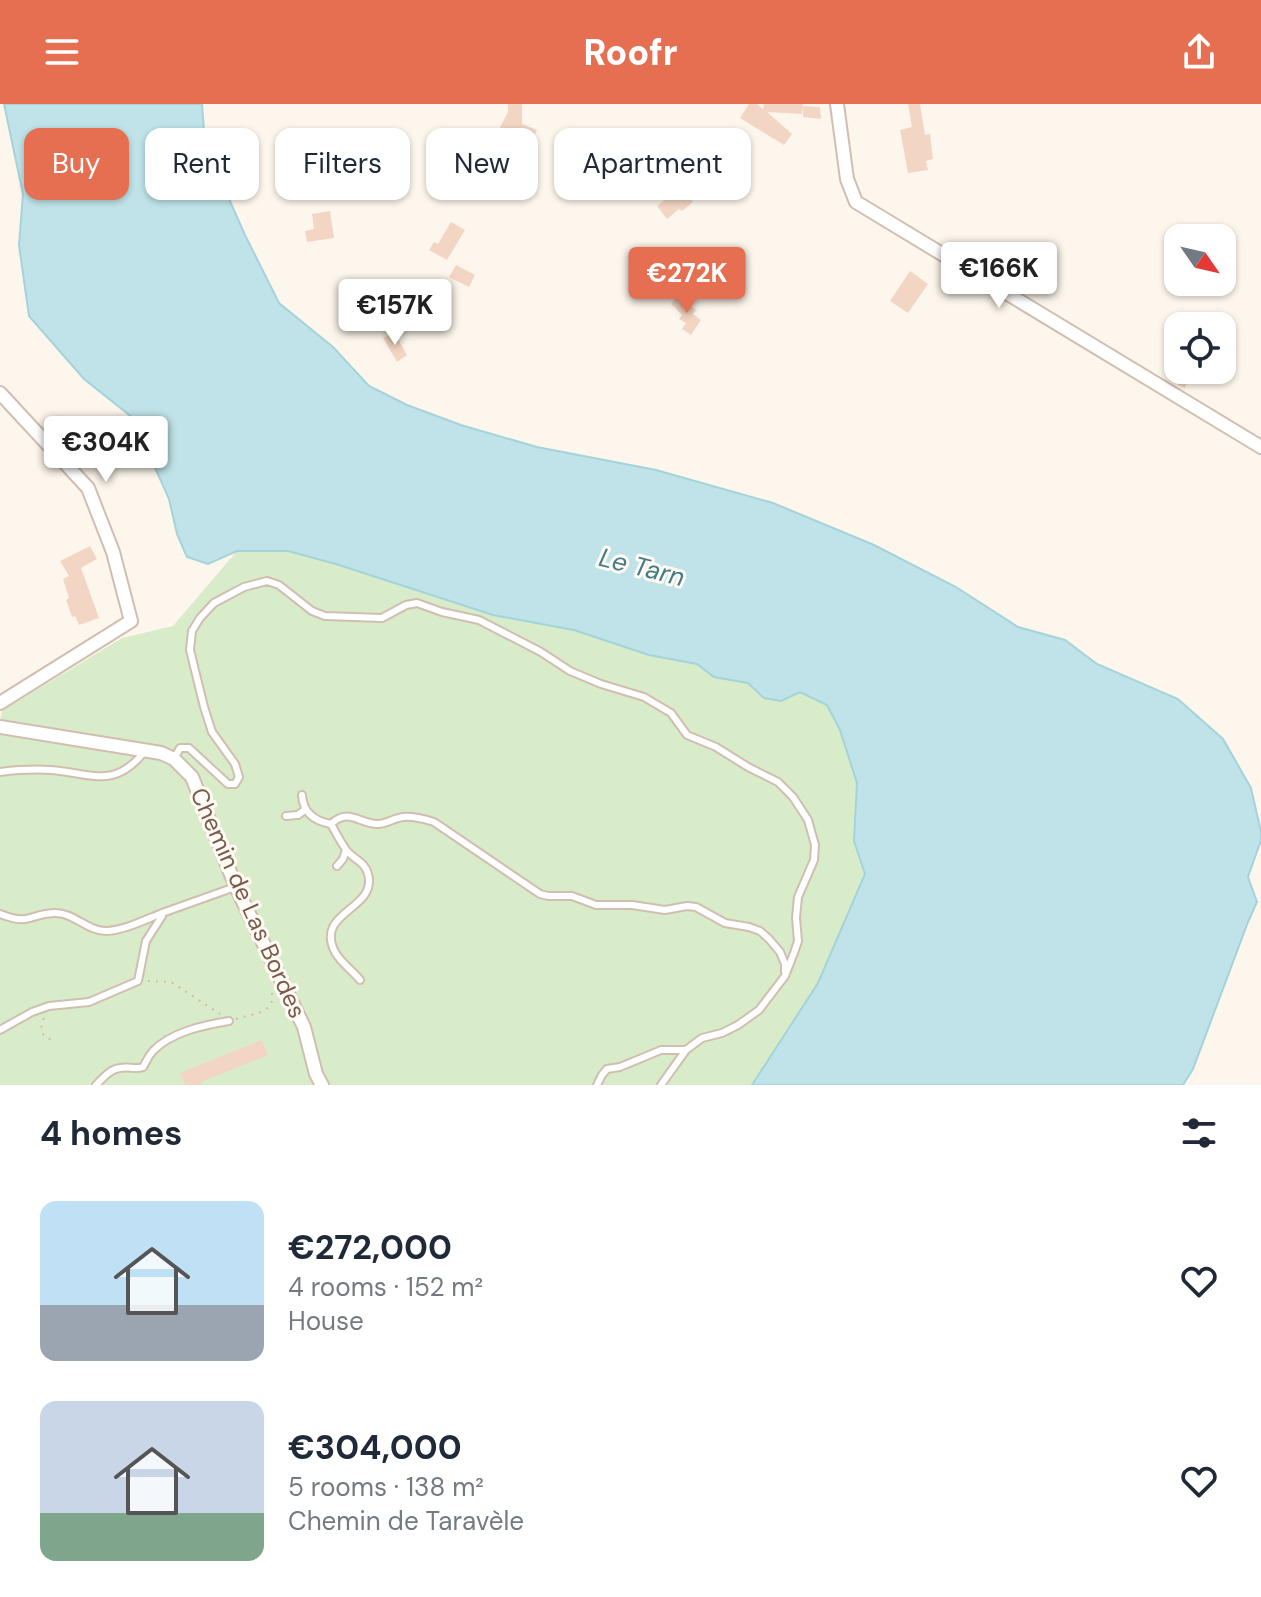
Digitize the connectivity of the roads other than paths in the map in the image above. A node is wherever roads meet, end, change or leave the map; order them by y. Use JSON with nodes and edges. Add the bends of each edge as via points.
{"nodes":[{"id":1,"x":837,"y":104,"type":"edge"},
{"id":2,"x":0,"y":393,"type":"edge"},
{"id":3,"x":1261,"y":447,"type":"edge"},
{"id":4,"x":0,"y":703,"type":"edge"},
{"id":5,"x":0,"y":727,"type":"edge"},
{"id":6,"x":145,"y":751,"type":"junction"},
{"id":7,"x":174,"y":759,"type":"junction"},
{"id":8,"x":0,"y":772,"type":"edge"},
{"id":9,"x":302,"y":795,"type":"dead end"},
{"id":10,"x":306,"y":809,"type":"junction"},
{"id":11,"x":286,"y":816,"type":"dead end"},
{"id":12,"x":331,"y":824,"type":"junction"},
{"id":13,"x":346,"y":850,"type":"junction"},
{"id":14,"x":337,"y":866,"type":"dead end"},
{"id":15,"x":236,"y":887,"type":"junction"},
{"id":16,"x":164,"y":913,"type":"junction"},
{"id":17,"x":0,"y":914,"type":"edge"},
{"id":18,"x":785,"y":976,"type":"junction"},
{"id":19,"x":360,"y":980,"type":"dead end"},
{"id":20,"x":229,"y":1021,"type":"road end"},
{"id":21,"x":0,"y":1030,"type":"edge"},
{"id":22,"x":686,"y":1050,"type":"junction"},
{"id":23,"x":96,"y":1085,"type":"edge"},
{"id":24,"x":322,"y":1085,"type":"edge"},
{"id":25,"x":597,"y":1085,"type":"edge"},
{"id":26,"x":661,"y":1085,"type":"edge"}],
"edges":[{"from":1,"to":3,"type":"street","via":[[847,179],[856,202]]},
{"from":2,"to":4,"type":"street","via":[[88,488],[113,552],[131,621]]},
{"from":5,"to":6,"type":"street"},
{"from":6,"to":7,"type":"street"},
{"from":6,"to":8,"type":"lane","via":[[127,768],[106,777],[55,770]]},
{"from":7,"to":15,"type":"street","name":"Chemin de Las Bordes","via":[[192,777]]},
{"from":7,"to":18,"type":"lane","via":[[180,748],[189,748],[228,784],[239,777],[212,732],[190,650],[200,618],[214,603],[244,587],[267,581],[279,585],[325,616],[382,618],[417,603],[479,620],[570,671],[644,697],[671,713],[687,735],[778,782],[793,797],[808,820],[815,845],[798,897],[798,941]]},
{"from":9,"to":10,"type":"lane"},
{"from":10,"to":11,"type":"lane"},
{"from":10,"to":12,"type":"lane"},
{"from":12,"to":13,"type":"lane"},
{"from":12,"to":18,"type":"lane","via":[[345,816],[379,824],[422,818],[540,894],[572,896],[596,905],[696,907],[725,923],[760,931],[780,952]]},
{"from":13,"to":14,"type":"lane"},
{"from":13,"to":19,"type":"lane","via":[[367,869],[368,888],[334,925],[331,941]]},
{"from":15,"to":16,"type":"lane"},
{"from":15,"to":24,"type":"street","name":"Chemin de Las Bordes","via":[[304,1027]]},
{"from":16,"to":17,"type":"lane","via":[[105,931],[52,912],[25,920]]},
{"from":16,"to":21,"type":"lane","via":[[146,941],[138,981],[89,1002],[32,1012]]},
{"from":18,"to":22,"type":"lane","via":[[759,1010]]},
{"from":20,"to":23,"type":"lane","via":[[189,1029],[158,1046],[143,1067],[115,1069]]},
{"from":22,"to":25,"type":"lane","via":[[661,1050],[607,1069]]},
{"from":22,"to":26,"type":"lane"}]}
